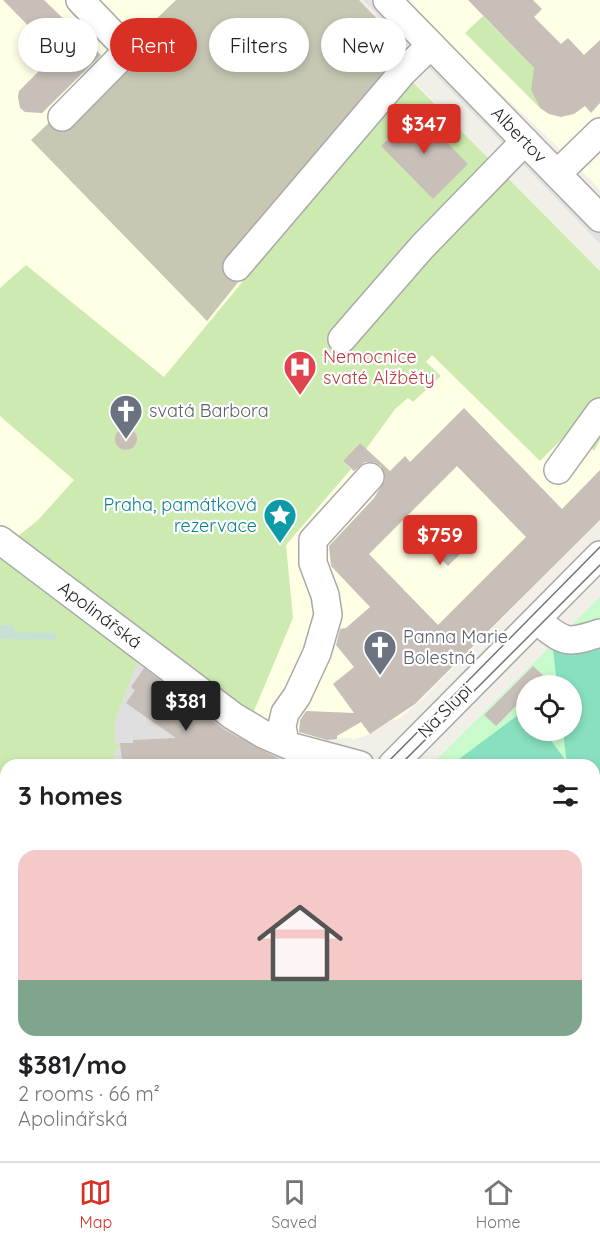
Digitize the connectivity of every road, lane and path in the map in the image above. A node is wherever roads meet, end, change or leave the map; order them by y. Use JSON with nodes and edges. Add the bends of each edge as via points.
{"nodes":[{"id":1,"x":80,"y":0,"type":"edge"},
{"id":2,"x":387,"y":0,"type":"edge"},
{"id":3,"x":431,"y":45,"type":"junction"},
{"id":4,"x":62,"y":117,"type":"dead end"},
{"id":5,"x":600,"y":132,"type":"edge"},
{"id":6,"x":525,"y":141,"type":"junction"},
{"id":7,"x":557,"y":174,"type":"junction"},
{"id":8,"x":600,"y":218,"type":"edge"},
{"id":9,"x":237,"y":267,"type":"dead end"},
{"id":10,"x":342,"y":339,"type":"dead end"},
{"id":11,"x":600,"y":412,"type":"edge"},
{"id":12,"x":558,"y":470,"type":"dead end"},
{"id":13,"x":370,"y":477,"type":"dead end"},
{"id":14,"x":0,"y":540,"type":"edge"},
{"id":15,"x":600,"y":555,"type":"edge"},
{"id":16,"x":536,"y":620,"type":"junction"},
{"id":17,"x":600,"y":633,"type":"edge"},
{"id":18,"x":285,"y":743,"type":"junction"},
{"id":19,"x":340,"y":759,"type":"edge"},
{"id":20,"x":398,"y":759,"type":"edge"}],
"edges":[{"from":1,"to":4,"type":"street","via":[[128,50]]},
{"from":2,"to":3,"type":"street","name":"Albertov"},
{"from":3,"to":6,"type":"street","name":"Albertov"},
{"from":3,"to":9,"type":"street","via":[[403,72]]},
{"from":5,"to":7,"type":"street"},
{"from":6,"to":7,"type":"street","name":"Albertov"},
{"from":6,"to":10,"type":"street","via":[[422,247]]},
{"from":7,"to":8,"type":"street","name":"Albertov"},
{"from":11,"to":12,"type":"street"},
{"from":13,"to":18,"type":"street","via":[[313,540],[313,563],[328,615],[317,653],[285,713]]},
{"from":14,"to":18,"type":"street","name":"Apolinářská","via":[[233,716]]},
{"from":15,"to":16,"type":"street","name":"Na Slupi"},
{"from":16,"to":17,"type":"street","via":[[567,641]]},
{"from":16,"to":20,"type":"street","name":"Na Slupi"},
{"from":18,"to":19,"type":"street","name":"Apolinářská"}]}
